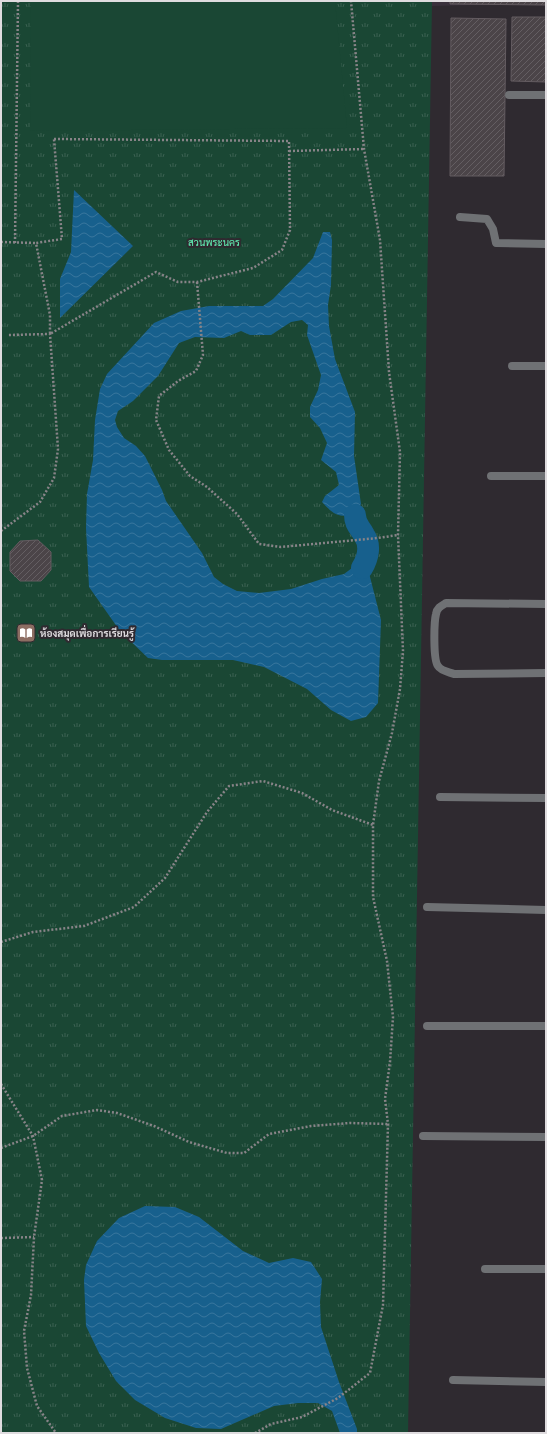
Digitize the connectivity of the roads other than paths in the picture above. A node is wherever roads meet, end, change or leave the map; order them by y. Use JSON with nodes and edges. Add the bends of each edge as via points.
{"nodes":[{"id":1,"x":509,"y":95,"type":"dead end"},
{"id":2,"x":546,"y":95,"type":"edge"},
{"id":3,"x":460,"y":217,"type":"dead end"},
{"id":4,"x":546,"y":244,"type":"edge"},
{"id":5,"x":512,"y":366,"type":"dead end"},
{"id":6,"x":546,"y":366,"type":"edge"},
{"id":7,"x":491,"y":476,"type":"dead end"},
{"id":8,"x":546,"y":476,"type":"edge"},
{"id":9,"x":546,"y":604,"type":"edge"},
{"id":10,"x":546,"y":673,"type":"edge"},
{"id":11,"x":440,"y":797,"type":"dead end"},
{"id":12,"x":546,"y":798,"type":"edge"},
{"id":13,"x":427,"y":907,"type":"dead end"},
{"id":14,"x":546,"y":910,"type":"edge"},
{"id":15,"x":427,"y":1026,"type":"dead end"},
{"id":16,"x":546,"y":1026,"type":"edge"},
{"id":17,"x":423,"y":1136,"type":"dead end"},
{"id":18,"x":546,"y":1137,"type":"edge"},
{"id":19,"x":485,"y":1269,"type":"dead end"},
{"id":20,"x":546,"y":1269,"type":"edge"},
{"id":21,"x":453,"y":1380,"type":"dead end"},
{"id":22,"x":546,"y":1382,"type":"edge"}],
"edges":[{"from":1,"to":2,"type":"street"},
{"from":3,"to":4,"type":"street","via":[[487,219],[493,229],[496,243]]},
{"from":5,"to":6,"type":"street"},
{"from":7,"to":8,"type":"street"},
{"from":9,"to":10,"type":"street","via":[[446,603],[439,607],[436,614],[434,657],[438,667],[454,674]]},
{"from":11,"to":12,"type":"street"},
{"from":13,"to":14,"type":"street"},
{"from":15,"to":16,"type":"street"},
{"from":17,"to":18,"type":"street"},
{"from":19,"to":20,"type":"street"},
{"from":21,"to":22,"type":"street"}]}
